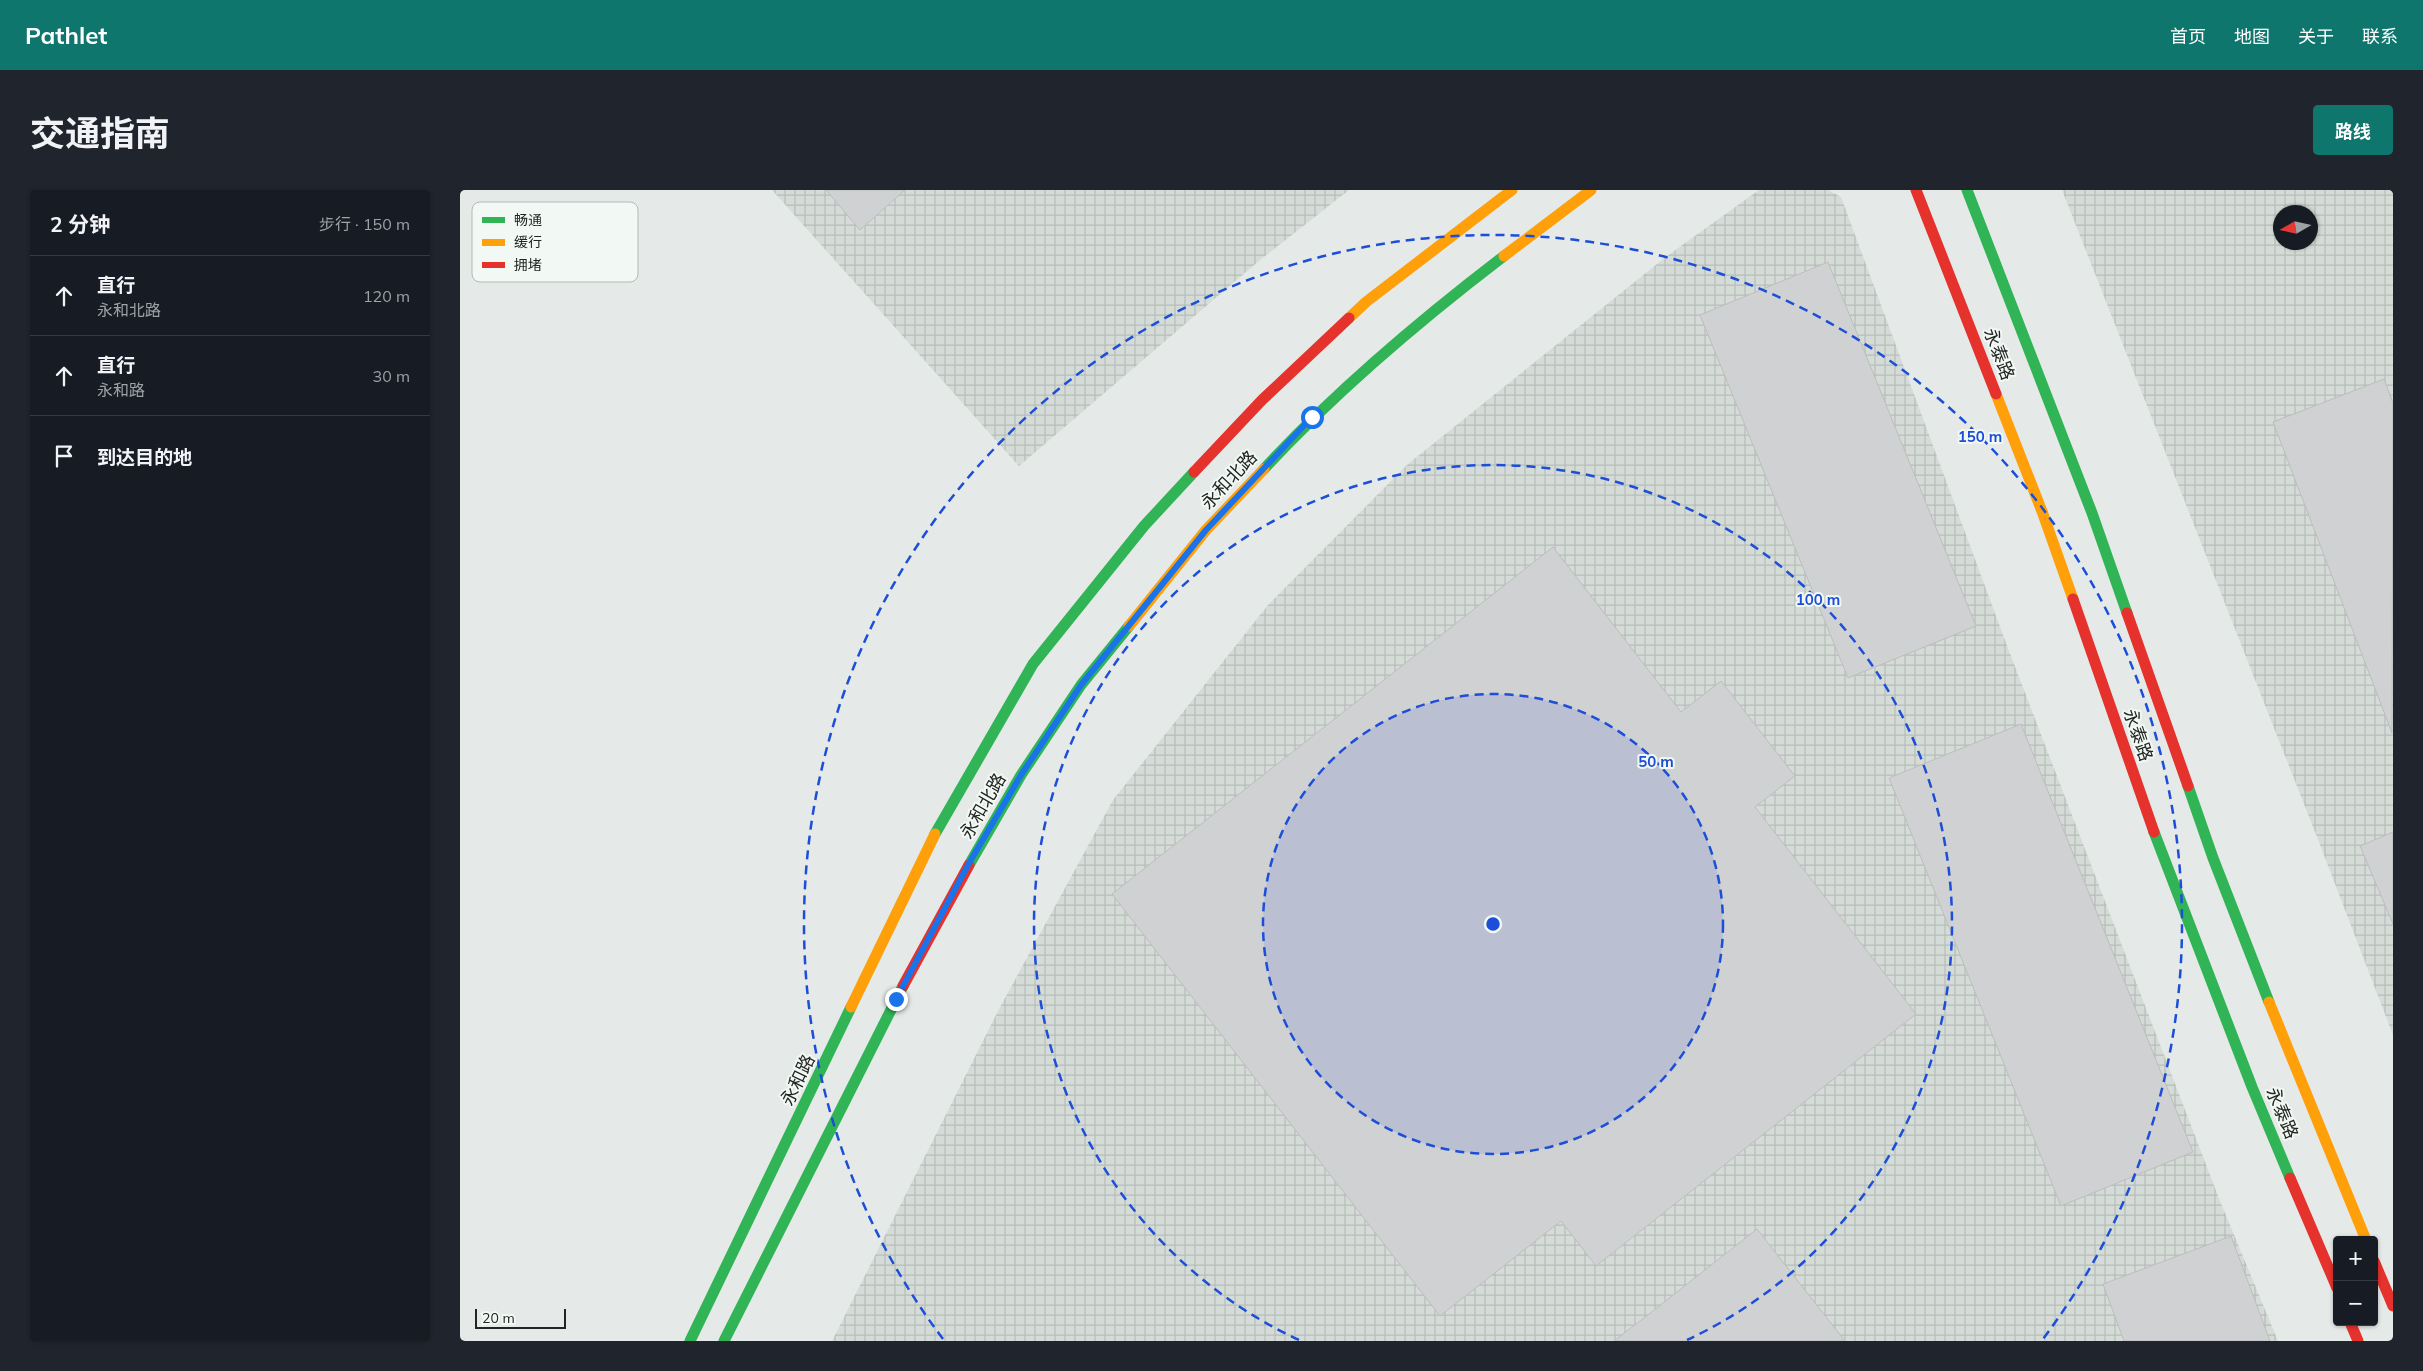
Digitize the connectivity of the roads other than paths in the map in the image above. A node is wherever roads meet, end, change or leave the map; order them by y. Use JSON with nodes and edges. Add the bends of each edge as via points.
{"nodes":[{"id":1,"x":1512,"y":190,"type":"edge"},
{"id":2,"x":1591,"y":190,"type":"edge"},
{"id":3,"x":1916,"y":190,"type":"edge"},
{"id":4,"x":1967,"y":190,"type":"edge"},
{"id":5,"x":935,"y":834,"type":"joint"},
{"id":6,"x":2364,"y":1236,"type":"edge"},
{"id":7,"x":2378,"y":1270,"type":"edge"},
{"id":8,"x":2334,"y":1281,"type":"edge"},
{"id":9,"x":2393,"y":1306,"type":"edge"},
{"id":10,"x":2352,"y":1326,"type":"edge"},
{"id":11,"x":690,"y":1341,"type":"edge"},
{"id":12,"x":724,"y":1341,"type":"edge"},
{"id":13,"x":2358,"y":1341,"type":"edge"}],
"edges":[{"from":1,"to":5,"type":"main road","name":"永和北路","via":[[1366,302],[1262,400],[1144,526],[1034,664]]},
{"from":2,"to":12,"type":"main road","name":"永和北路","via":[[1437,307],[1312,417],[1206,530],[1081,685],[1021,775],[968,865],[896,999]]},
{"from":3,"to":8,"type":"main road","name":"永泰路","via":[[2043,514],[2166,868],[2252,1087]]},
{"from":4,"to":6,"type":"main road","name":"永泰路","via":[[2092,513],[2213,858]]},
{"from":5,"to":11,"type":"main road","name":"永和路"},
{"from":7,"to":9,"type":"main road"},
{"from":10,"to":13,"type":"main road"}]}
